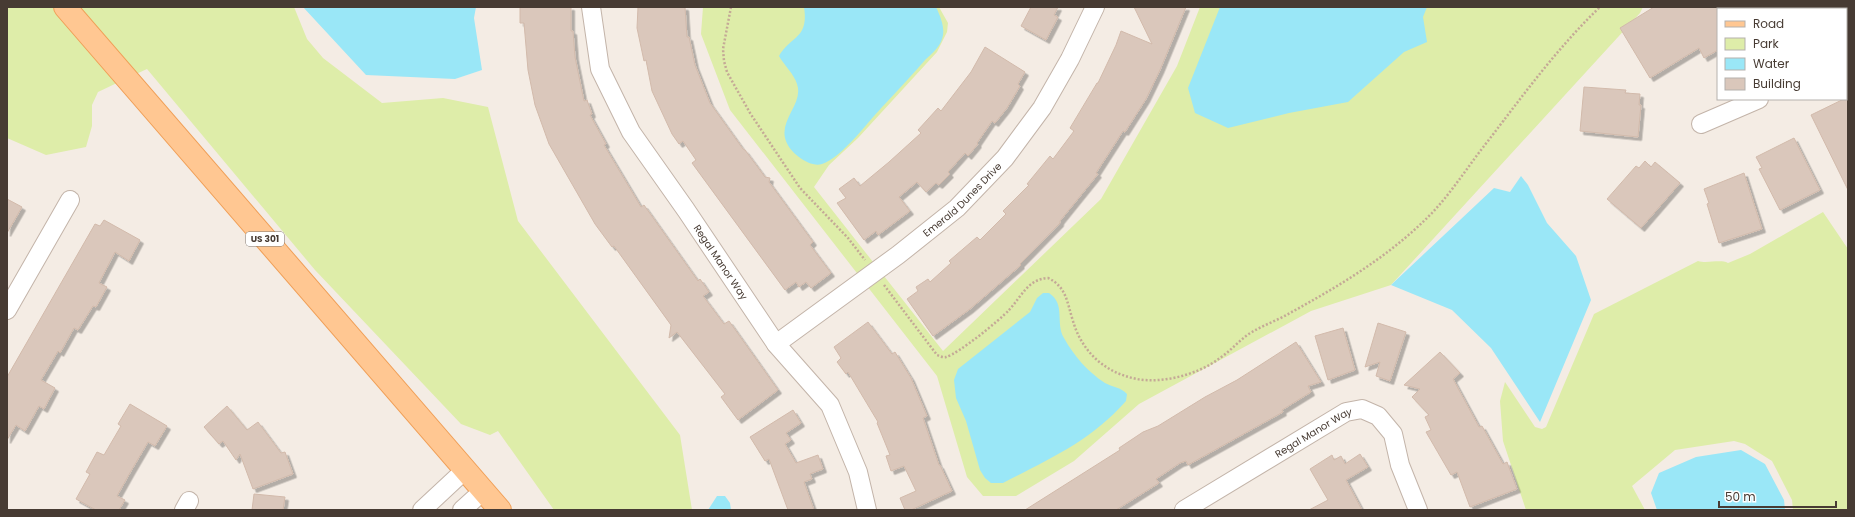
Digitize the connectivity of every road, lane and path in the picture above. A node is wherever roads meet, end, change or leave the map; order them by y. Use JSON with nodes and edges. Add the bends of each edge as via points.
{"nodes":[{"id":1,"x":65,"y":7,"type":"edge"},
{"id":2,"x":591,"y":7,"type":"edge"},
{"id":3,"x":731,"y":7,"type":"edge"},
{"id":4,"x":1095,"y":7,"type":"edge"},
{"id":5,"x":1600,"y":7,"type":"edge"},
{"id":6,"x":1757,"y":100,"type":"edge"},
{"id":7,"x":1701,"y":124,"type":"dead end"},
{"id":8,"x":70,"y":200,"type":"dead end"},
{"id":9,"x":874,"y":272,"type":"junction"},
{"id":10,"x":10,"y":298,"type":"edge"},
{"id":11,"x":776,"y":344,"type":"junction"},
{"id":12,"x":465,"y":470,"type":"junction"},
{"id":13,"x":483,"y":491,"type":"junction"},
{"id":14,"x":422,"y":510,"type":"edge"},
{"id":15,"x":462,"y":510,"type":"edge"},
{"id":16,"x":500,"y":510,"type":"edge"},
{"id":17,"x":867,"y":510,"type":"edge"},
{"id":18,"x":1184,"y":510,"type":"edge"},
{"id":19,"x":1418,"y":510,"type":"edge"}],
"edges":[{"from":1,"to":12,"type":"main road","number":"US 301"},
{"from":2,"to":11,"type":"street","name":"Regal Manor Way","via":[[600,69],[631,132]]},
{"from":3,"to":9,"type":"path","via":[[723,49],[727,72],[750,113],[800,188],[848,238]]},
{"from":4,"to":9,"type":"street","name":"Emerald Dunes Drive","via":[[1070,60],[1042,108],[1005,158],[956,208]]},
{"from":5,"to":9,"type":"path","via":[[1553,57],[1433,212],[1405,238],[1372,264],[1316,298],[1253,331],[1220,358],[1199,370],[1155,379],[1137,379],[1101,364],[1085,348],[1073,322],[1062,287],[1048,278],[1034,281],[993,324],[944,358],[937,355]]},
{"from":6,"to":7,"type":"street"},
{"from":8,"to":10,"type":"street"},
{"from":9,"to":11,"type":"street","name":"Emerald Dunes Drive"},
{"from":11,"to":17,"type":"street","name":"Regal Manor Way","via":[[830,405],[858,472]]},
{"from":12,"to":13,"type":"main road","number":"US 301"},
{"from":12,"to":14,"type":"street"},
{"from":13,"to":15,"type":"street"},
{"from":13,"to":16,"type":"main road","number":"US 301"},
{"from":18,"to":19,"type":"street","name":"Regal Manor Way","via":[[1346,412],[1362,410],[1378,416],[1393,434],[1400,465]]}]}
